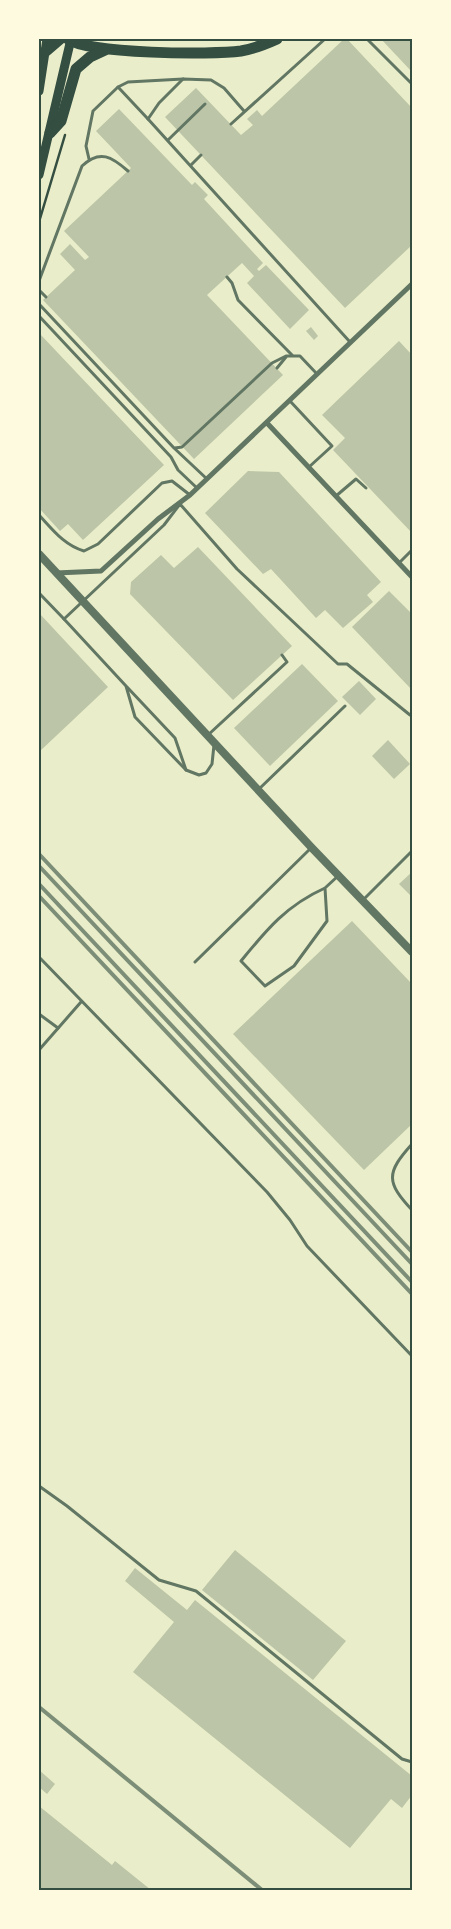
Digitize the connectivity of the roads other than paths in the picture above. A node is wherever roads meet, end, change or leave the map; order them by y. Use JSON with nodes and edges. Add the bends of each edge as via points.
{"nodes":[{"id":1,"x":47,"y":39,"type":"edge"},
{"id":2,"x":68,"y":39,"type":"edge"},
{"id":3,"x":277,"y":39,"type":"edge"},
{"id":4,"x":325,"y":39,"type":"edge"},
{"id":5,"x":367,"y":39,"type":"edge"},
{"id":6,"x":107,"y":50,"type":"junction"},
{"id":7,"x":46,"y":51,"type":"junction"},
{"id":8,"x":183,"y":79,"type":"junction"},
{"id":9,"x":412,"y":84,"type":"edge"},
{"id":10,"x":118,"y":87,"type":"junction"},
{"id":11,"x":39,"y":91,"type":"edge"},
{"id":12,"x":205,"y":104,"type":"dead end"},
{"id":13,"x":244,"y":111,"type":"junction"},
{"id":14,"x":148,"y":119,"type":"junction"},
{"id":15,"x":231,"y":124,"type":"dead end"},
{"id":16,"x":50,"y":133,"type":"junction"},
{"id":17,"x":168,"y":140,"type":"junction"},
{"id":18,"x":201,"y":155,"type":"dead end"},
{"id":19,"x":90,"y":159,"type":"junction"},
{"id":20,"x":191,"y":165,"type":"junction"},
{"id":21,"x":128,"y":171,"type":"dead end"},
{"id":22,"x":39,"y":175,"type":"edge"},
{"id":23,"x":227,"y":277,"type":"dead end"},
{"id":24,"x":39,"y":281,"type":"edge"},
{"id":25,"x":412,"y":284,"type":"edge"},
{"id":26,"x":39,"y":290,"type":"edge"},
{"id":27,"x":46,"y":298,"type":"dead end"},
{"id":28,"x":39,"y":304,"type":"edge"},
{"id":29,"x":39,"y":316,"type":"edge"},
{"id":30,"x":350,"y":342,"type":"junction"},
{"id":31,"x":293,"y":355,"type":"junction"},
{"id":32,"x":286,"y":356,"type":"junction"},
{"id":33,"x":277,"y":368,"type":"dead end"},
{"id":34,"x":317,"y":374,"type":"junction"},
{"id":35,"x":290,"y":401,"type":"junction"},
{"id":36,"x":267,"y":423,"type":"junction"},
{"id":37,"x":174,"y":448,"type":"junction"},
{"id":38,"x":309,"y":467,"type":"junction"},
{"id":39,"x":207,"y":479,"type":"junction"},
{"id":40,"x":197,"y":488,"type":"junction"},
{"id":41,"x":366,"y":488,"type":"dead end"},
{"id":42,"x":190,"y":495,"type":"junction"},
{"id":43,"x":336,"y":496,"type":"junction"},
{"id":44,"x":180,"y":504,"type":"junction"},
{"id":45,"x":39,"y":515,"type":"edge"},
{"id":46,"x":412,"y":550,"type":"edge"},
{"id":47,"x":39,"y":554,"type":"edge"},
{"id":48,"x":398,"y":563,"type":"junction"},
{"id":49,"x":56,"y":573,"type":"junction"},
{"id":50,"x":412,"y":575,"type":"edge"},
{"id":51,"x":39,"y":593,"type":"edge"},
{"id":52,"x":84,"y":602,"type":"junction"},
{"id":53,"x":64,"y":619,"type":"junction"},
{"id":54,"x":282,"y":655,"type":"dead end"},
{"id":55,"x":126,"y":686,"type":"junction"},
{"id":56,"x":345,"y":706,"type":"dead end"},
{"id":57,"x":412,"y":714,"type":"edge"},
{"id":58,"x":208,"y":735,"type":"junction"},
{"id":59,"x":214,"y":742,"type":"junction"},
{"id":60,"x":186,"y":770,"type":"junction"},
{"id":61,"x":258,"y":789,"type":"junction"},
{"id":62,"x":312,"y":848,"type":"junction"},
{"id":63,"x":412,"y":851,"type":"edge"},
{"id":64,"x":338,"y":875,"type":"junction"},
{"id":65,"x":326,"y":888,"type":"junction"},
{"id":66,"x":362,"y":901,"type":"junction"},
{"id":67,"x":412,"y":952,"type":"edge"},
{"id":68,"x":39,"y":957,"type":"edge"},
{"id":69,"x":195,"y":962,"type":"dead end"},
{"id":70,"x":82,"y":1002,"type":"junction"},
{"id":71,"x":39,"y":1014,"type":"edge"},
{"id":72,"x":58,"y":1028,"type":"junction"},
{"id":73,"x":39,"y":1050,"type":"edge"},
{"id":74,"x":412,"y":1144,"type":"edge"},
{"id":75,"x":412,"y":1210,"type":"edge"},
{"id":76,"x":412,"y":1356,"type":"edge"},
{"id":77,"x":39,"y":1486,"type":"edge"},
{"id":78,"x":412,"y":1762,"type":"edge"}],
"edges":[{"from":1,"to":7,"type":"main road"},
{"from":2,"to":6,"type":"highway","via":[[81,46]]},
{"from":2,"to":7,"type":"highway"},
{"from":2,"to":16,"type":"main road"},
{"from":3,"to":6,"type":"highway","via":[[230,52]]},
{"from":4,"to":13,"type":"lane"},
{"from":5,"to":9,"type":"lane"},
{"from":6,"to":16,"type":"highway","via":[[90,56],[76,69],[61,121]]},
{"from":7,"to":11,"type":"main road"},
{"from":8,"to":10,"type":"lane","via":[[128,82]]},
{"from":8,"to":13,"type":"lane","via":[[211,80],[224,88]]},
{"from":8,"to":14,"type":"lane"},
{"from":10,"to":14,"type":"lane"},
{"from":10,"to":19,"type":"lane","via":[[94,111],[86,146]]},
{"from":12,"to":17,"type":"lane"},
{"from":13,"to":15,"type":"lane"},
{"from":14,"to":17,"type":"lane"},
{"from":16,"to":22,"type":"main road"},
{"from":17,"to":20,"type":"lane"},
{"from":18,"to":20,"type":"lane"},
{"from":19,"to":21,"type":"lane","via":[[99,156],[112,158]]},
{"from":19,"to":24,"type":"lane","via":[[76,178]]},
{"from":20,"to":30,"type":"lane"},
{"from":23,"to":31,"type":"lane","via":[[238,300]]},
{"from":25,"to":30,"type":"street"},
{"from":26,"to":27,"type":"lane"},
{"from":28,"to":37,"type":"lane"},
{"from":29,"to":40,"type":"lane","via":[[172,457],[178,470]]},
{"from":30,"to":34,"type":"street"},
{"from":31,"to":32,"type":"lane"},
{"from":31,"to":34,"type":"lane","via":[[300,356]]},
{"from":32,"to":33,"type":"lane"},
{"from":32,"to":37,"type":"lane","via":[[272,363],[182,447]]},
{"from":34,"to":35,"type":"street"},
{"from":35,"to":36,"type":"street"},
{"from":35,"to":38,"type":"lane","via":[[332,446]]},
{"from":36,"to":38,"type":"street"},
{"from":36,"to":39,"type":"street"},
{"from":37,"to":39,"type":"lane"},
{"from":38,"to":43,"type":"street"},
{"from":39,"to":40,"type":"street"},
{"from":40,"to":42,"type":"street"},
{"from":41,"to":43,"type":"lane","via":[[356,479]]},
{"from":42,"to":44,"type":"street"},
{"from":42,"to":45,"type":"lane","via":[[172,481],[162,483],[98,544],[84,551],[62,540]]},
{"from":43,"to":48,"type":"street"},
{"from":44,"to":49,"type":"street","via":[[158,519],[101,571]]},
{"from":44,"to":52,"type":"lane","via":[[164,526]]},
{"from":44,"to":57,"type":"lane","via":[[237,569],[338,664],[347,664]]},
{"from":46,"to":48,"type":"lane"},
{"from":47,"to":49,"type":"street"},
{"from":48,"to":50,"type":"street"},
{"from":49,"to":52,"type":"street"},
{"from":51,"to":53,"type":"lane"},
{"from":52,"to":53,"type":"lane"},
{"from":52,"to":58,"type":"street"},
{"from":53,"to":55,"type":"lane"},
{"from":54,"to":58,"type":"lane","via":[[287,662]]},
{"from":55,"to":60,"type":"lane","via":[[175,738]]},
{"from":55,"to":60,"type":"lane","via":[[135,717]]},
{"from":56,"to":61,"type":"lane"},
{"from":58,"to":59,"type":"street"},
{"from":59,"to":60,"type":"lane","via":[[212,764],[208,770],[199,775]]},
{"from":59,"to":61,"type":"street"},
{"from":61,"to":62,"type":"street"},
{"from":62,"to":64,"type":"street"},
{"from":62,"to":69,"type":"lane"},
{"from":63,"to":66,"type":"lane"},
{"from":64,"to":65,"type":"lane"},
{"from":64,"to":66,"type":"street"},
{"from":65,"to":65,"type":"lane","via":[[326,921],[294,966],[265,986],[241,961],[274,921],[303,898]]},
{"from":66,"to":67,"type":"street"},
{"from":68,"to":70,"type":"lane"},
{"from":70,"to":72,"type":"lane"},
{"from":70,"to":76,"type":"lane","via":[[267,1192],[307,1246]]},
{"from":71,"to":72,"type":"lane"},
{"from":72,"to":73,"type":"lane"},
{"from":74,"to":75,"type":"lane","via":[[393,1167],[396,1193]]},
{"from":77,"to":78,"type":"lane","via":[[159,1580],[196,1591],[402,1759]]}]}
